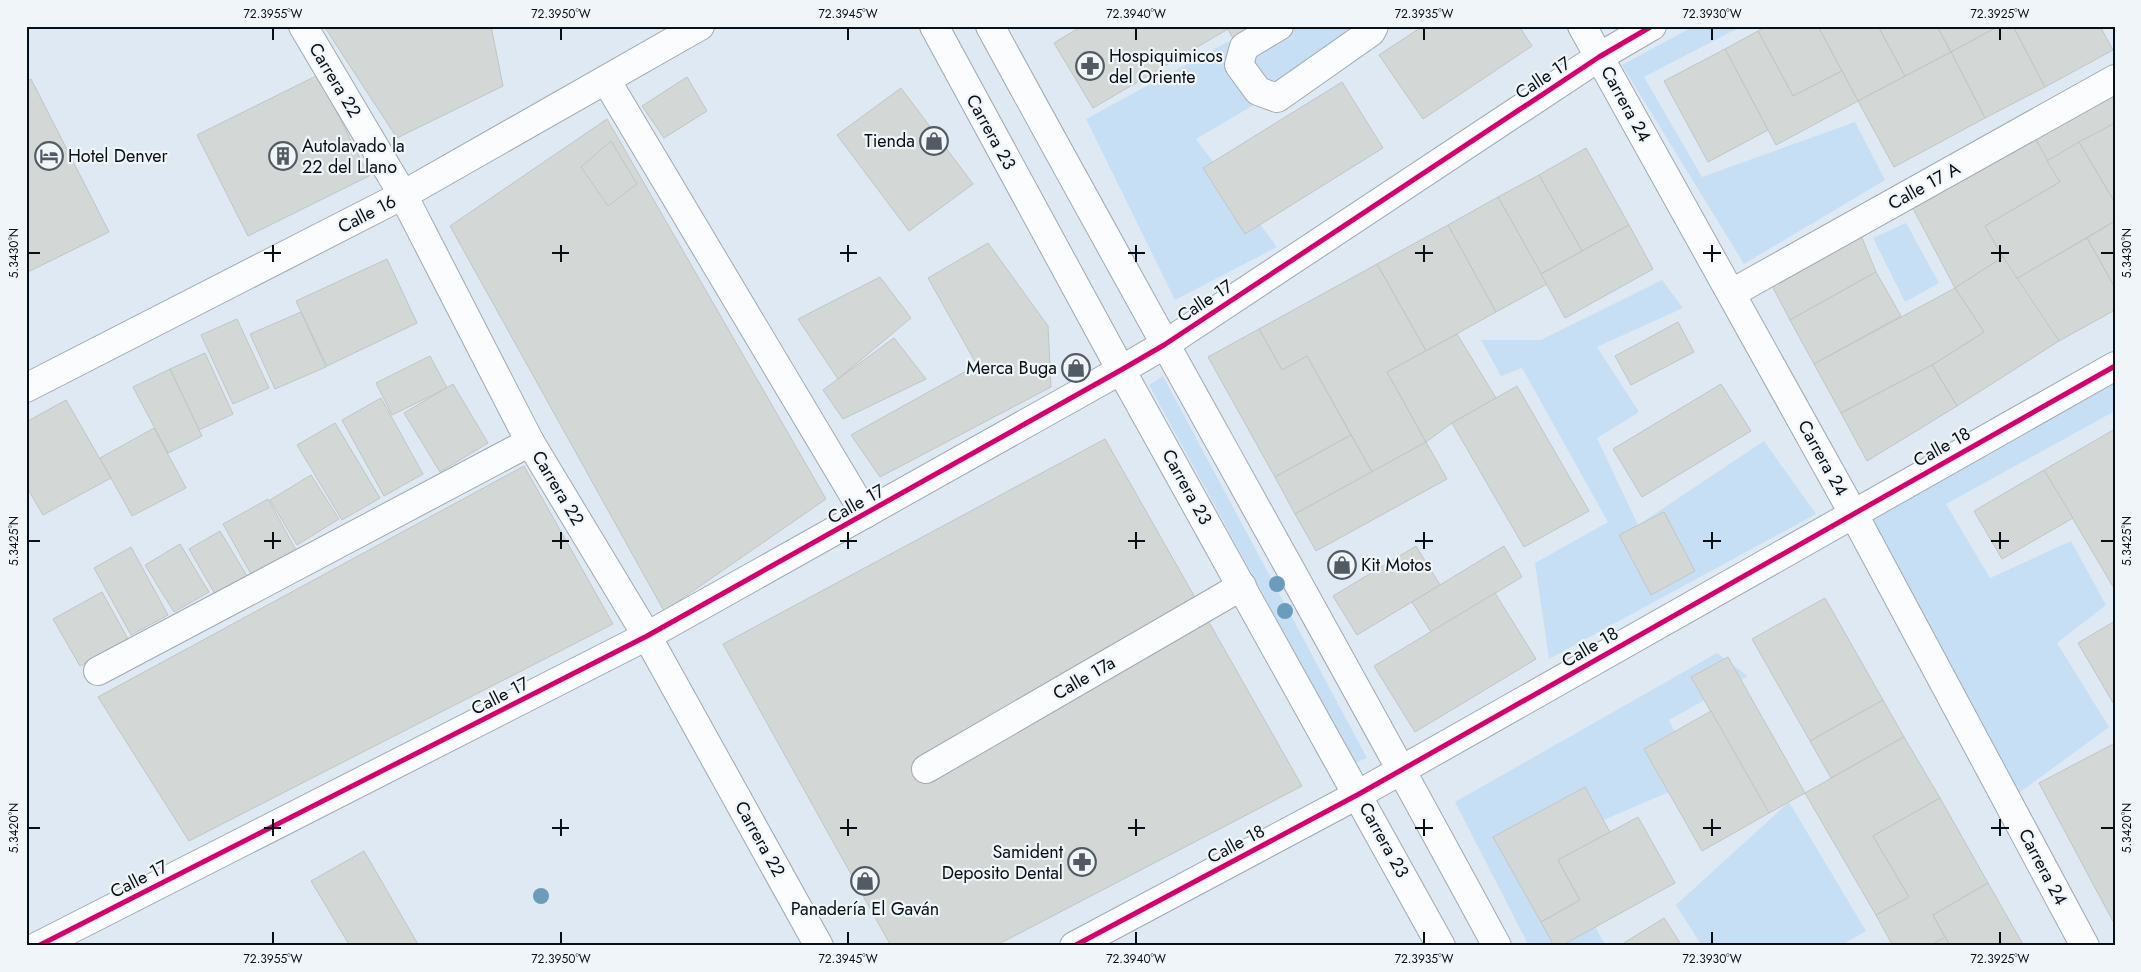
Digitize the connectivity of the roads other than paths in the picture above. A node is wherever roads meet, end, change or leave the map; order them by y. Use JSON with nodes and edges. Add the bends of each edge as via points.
{"nodes":[{"id":1,"x":303,"y":26,"type":"edge"},
{"id":2,"x":700,"y":26,"type":"edge"},
{"id":3,"x":934,"y":26,"type":"edge"},
{"id":4,"x":990,"y":26,"type":"edge"},
{"id":5,"x":1279,"y":26,"type":"edge"},
{"id":6,"x":1374,"y":26,"type":"edge"},
{"id":7,"x":1582,"y":26,"type":"edge"},
{"id":8,"x":1652,"y":26,"type":"edge"},
{"id":9,"x":1599,"y":57,"type":"junction"},
{"id":10,"x":2115,"y":79,"type":"edge"},
{"id":11,"x":606,"y":80,"type":"junction"},
{"id":12,"x":403,"y":195,"type":"junction"},
{"id":13,"x":1732,"y":294,"type":"junction"},
{"id":14,"x":1164,"y":345,"type":"junction"},
{"id":15,"x":2115,"y":366,"type":"edge"},
{"id":16,"x":1121,"y":370,"type":"junction"},
{"id":17,"x":26,"y":388,"type":"edge"},
{"id":18,"x":530,"y":442,"type":"junction"},
{"id":19,"x":1853,"y":513,"type":"junction"},
{"id":20,"x":865,"y":514,"type":"junction"},
{"id":21,"x":1242,"y":586,"type":"junction"},
{"id":22,"x":648,"y":636,"type":"junction"},
{"id":23,"x":98,"y":671,"type":"dead end"},
{"id":24,"x":926,"y":769,"type":"dead end"},
{"id":25,"x":1402,"y":770,"type":"junction"},
{"id":26,"x":1359,"y":794,"type":"junction"},
{"id":27,"x":38,"y":946,"type":"edge"},
{"id":28,"x":819,"y":946,"type":"edge"},
{"id":29,"x":1074,"y":946,"type":"edge"},
{"id":30,"x":1441,"y":946,"type":"edge"},
{"id":31,"x":1496,"y":946,"type":"edge"},
{"id":32,"x":2085,"y":946,"type":"edge"}],
"edges":[{"from":1,"to":12,"type":"street","name":"Carrera 22"},
{"from":2,"to":11,"type":"street","name":"Calle 16"},
{"from":3,"to":16,"type":"street","name":"Carrera 23"},
{"from":4,"to":14,"type":"street"},
{"from":5,"to":6,"type":"street","via":[[1244,47],[1239,65],[1258,91],[1277,98],[1371,32]]},
{"from":7,"to":9,"type":"street","name":"Carrera 24"},
{"from":8,"to":9,"type":"street","name":"Calle 17"},
{"from":9,"to":13,"type":"street","name":"Carrera 24"},
{"from":9,"to":14,"type":"street","name":"Calle 17"},
{"from":10,"to":13,"type":"street","name":"Calle 17 A"},
{"from":11,"to":12,"type":"street","name":"Calle 16"},
{"from":11,"to":20,"type":"street"},
{"from":12,"to":17,"type":"street","name":"Calle 16"},
{"from":12,"to":18,"type":"street","name":"Carrera 22"},
{"from":13,"to":19,"type":"street","name":"Carrera 24"},
{"from":14,"to":16,"type":"street","name":"Calle 17"},
{"from":14,"to":25,"type":"street"},
{"from":15,"to":19,"type":"street","name":"Calle 18"},
{"from":16,"to":20,"type":"street","name":"Calle 17"},
{"from":16,"to":21,"type":"street","name":"Carrera 23"},
{"from":18,"to":22,"type":"street","name":"Carrera 22"},
{"from":18,"to":23,"type":"street"},
{"from":19,"to":25,"type":"street","name":"Calle 18"},
{"from":19,"to":32,"type":"street","name":"Carrera 24"},
{"from":20,"to":22,"type":"street","name":"Calle 17"},
{"from":21,"to":24,"type":"street","name":"Calle 17a"},
{"from":21,"to":26,"type":"street","name":"Carrera 23"},
{"from":22,"to":27,"type":"street","name":"Calle 17"},
{"from":22,"to":28,"type":"street","name":"Carrera 22"},
{"from":25,"to":26,"type":"street","name":"Calle 18"},
{"from":25,"to":31,"type":"street"},
{"from":26,"to":29,"type":"street","name":"Calle 18"},
{"from":26,"to":30,"type":"street","name":"Carrera 23"}]}
